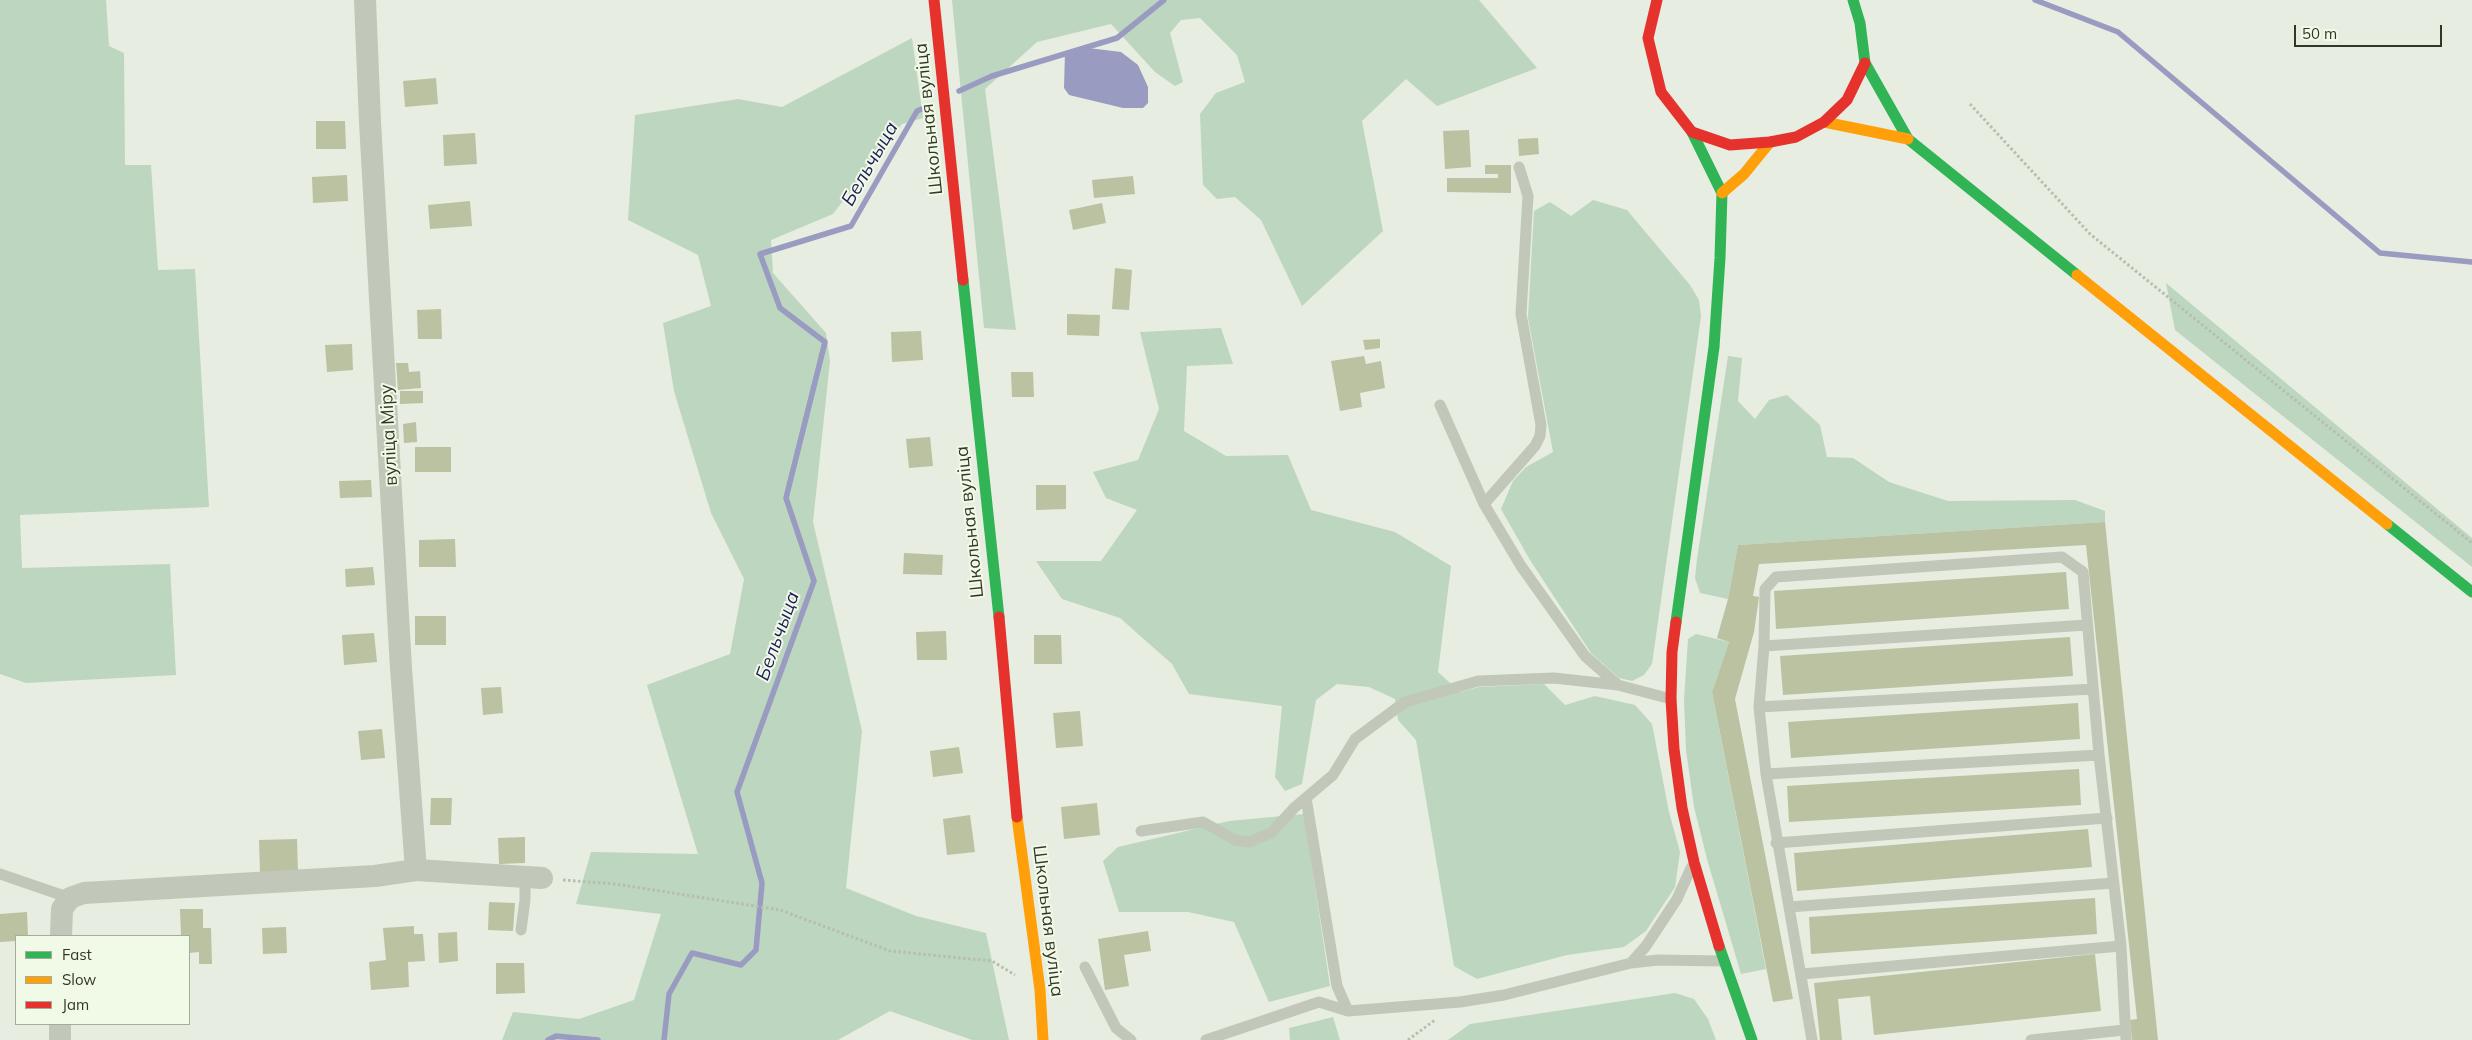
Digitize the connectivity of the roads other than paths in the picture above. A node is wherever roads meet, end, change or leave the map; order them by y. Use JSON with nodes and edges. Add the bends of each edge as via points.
{"nodes":[{"id":1,"x":366,"y":0,"type":"edge"},
{"id":2,"x":934,"y":0,"type":"edge"},
{"id":3,"x":1656,"y":0,"type":"edge"},
{"id":4,"x":1853,"y":0,"type":"edge"},
{"id":5,"x":1865,"y":63,"type":"junction"},
{"id":6,"x":1824,"y":122,"type":"junction"},
{"id":7,"x":1692,"y":132,"type":"junction"},
{"id":8,"x":1908,"y":139,"type":"junction"},
{"id":9,"x":1770,"y":142,"type":"junction"},
{"id":10,"x":1519,"y":167,"type":"dead end"},
{"id":11,"x":1722,"y":194,"type":"junction"},
{"id":12,"x":1440,"y":405,"type":"dead end"},
{"id":13,"x":1484,"y":504,"type":"junction"},
{"id":14,"x":2472,"y":592,"type":"edge"},
{"id":15,"x":2087,"y":625,"type":"junction"},
{"id":16,"x":1764,"y":646,"type":"junction"},
{"id":17,"x":1618,"y":686,"type":"junction"},
{"id":18,"x":2093,"y":689,"type":"junction"},
{"id":19,"x":1671,"y":699,"type":"junction"},
{"id":20,"x":1760,"y":707,"type":"junction"},
{"id":21,"x":2099,"y":755,"type":"junction"},
{"id":22,"x":1766,"y":774,"type":"junction"},
{"id":23,"x":1306,"y":798,"type":"junction"},
{"id":24,"x":2107,"y":818,"type":"junction"},
{"id":25,"x":1141,"y":831,"type":"dead end"},
{"id":26,"x":1776,"y":843,"type":"junction"},
{"id":27,"x":1694,"y":862,"type":"junction"},
{"id":28,"x":416,"y":870,"type":"junction"},
{"id":29,"x":0,"y":874,"type":"edge"},
{"id":30,"x":533,"y":878,"type":"joint"},
{"id":31,"x":2114,"y":883,"type":"junction"},
{"id":32,"x":70,"y":898,"type":"junction"},
{"id":33,"x":1789,"y":907,"type":"junction"},
{"id":34,"x":521,"y":930,"type":"dead end"},
{"id":35,"x":62,"y":935,"type":"edge"},
{"id":36,"x":2121,"y":946,"type":"junction"},
{"id":37,"x":1724,"y":960,"type":"junction"},
{"id":38,"x":1631,"y":963,"type":"junction"},
{"id":39,"x":1085,"y":967,"type":"dead end"},
{"id":40,"x":1802,"y":974,"type":"junction"},
{"id":41,"x":1348,"y":1010,"type":"junction"},
{"id":42,"x":60,"y":1025,"type":"edge"},
{"id":43,"x":2125,"y":1035,"type":"edge"},
{"id":44,"x":60,"y":1040,"type":"edge"},
{"id":45,"x":1043,"y":1040,"type":"edge"},
{"id":46,"x":1131,"y":1040,"type":"edge"},
{"id":47,"x":1206,"y":1040,"type":"edge"},
{"id":48,"x":1752,"y":1040,"type":"edge"},
{"id":49,"x":1812,"y":1040,"type":"edge"},
{"id":50,"x":2031,"y":1040,"type":"edge"}],
"edges":[{"from":1,"to":28,"type":"street","name":"вуліца Міру","via":[[401,668]]},
{"from":2,"to":45,"type":"street","name":"Школьная вуліца","via":[[1015,798],[1040,990]]},
{"from":3,"to":7,"type":"street","via":[[1648,38],[1661,92]]},
{"from":4,"to":5,"type":"street","via":[[1860,23]]},
{"from":5,"to":6,"type":"street","via":[[1847,100]]},
{"from":5,"to":8,"type":"street"},
{"from":6,"to":8,"type":"street"},
{"from":6,"to":9,"type":"street","via":[[1796,137]]},
{"from":7,"to":9,"type":"street","via":[[1730,145]]},
{"from":7,"to":11,"type":"street"},
{"from":8,"to":14,"type":"street"},
{"from":9,"to":11,"type":"street","via":[[1744,174]]},
{"from":10,"to":13,"type":"lane","via":[[1528,196],[1520,314],[1541,425],[1540,436]]},
{"from":11,"to":19,"type":"street","via":[[1714,348],[1672,652]]},
{"from":12,"to":13,"type":"lane"},
{"from":13,"to":17,"type":"lane","via":[[1521,566],[1585,656]]},
{"from":15,"to":16,"type":"lane"},
{"from":15,"to":16,"type":"lane","via":[[2083,572],[2062,556],[1776,577],[1765,589]]},
{"from":15,"to":18,"type":"lane"},
{"from":16,"to":20,"type":"lane"},
{"from":17,"to":19,"type":"lane"},
{"from":17,"to":23,"type":"lane","via":[[1554,678],[1478,681],[1404,702],[1355,739],[1333,775]]},
{"from":18,"to":20,"type":"lane"},
{"from":18,"to":21,"type":"lane"},
{"from":19,"to":27,"type":"street","via":[[1682,808]]},
{"from":20,"to":22,"type":"lane"},
{"from":21,"to":22,"type":"lane"},
{"from":21,"to":24,"type":"lane"},
{"from":22,"to":26,"type":"lane"},
{"from":23,"to":25,"type":"lane","via":[[1271,833],[1249,842],[1235,840],[1203,822]]},
{"from":23,"to":41,"type":"lane","via":[[1336,986]]},
{"from":24,"to":26,"type":"lane"},
{"from":24,"to":31,"type":"lane"},
{"from":26,"to":33,"type":"lane"},
{"from":27,"to":37,"type":"street"},
{"from":27,"to":38,"type":"lane","via":[[1677,899]]},
{"from":28,"to":30,"type":"street"},
{"from":28,"to":32,"type":"street","via":[[375,876],[84,893]]},
{"from":29,"to":32,"type":"lane"},
{"from":30,"to":34,"type":"lane","via":[[525,900]]},
{"from":31,"to":33,"type":"lane"},
{"from":31,"to":36,"type":"lane"},
{"from":32,"to":35,"type":"street","via":[[62,909]]},
{"from":33,"to":40,"type":"lane"},
{"from":36,"to":40,"type":"lane"},
{"from":36,"to":43,"type":"lane"},
{"from":37,"to":38,"type":"lane"},
{"from":37,"to":48,"type":"street"},
{"from":38,"to":41,"type":"lane","via":[[1504,995],[1460,1002]]},
{"from":39,"to":46,"type":"lane","via":[[1116,1028]]},
{"from":40,"to":49,"type":"lane"},
{"from":41,"to":47,"type":"lane","via":[[1319,1002]]},
{"from":42,"to":44,"type":"street"},
{"from":43,"to":50,"type":"lane"}]}
